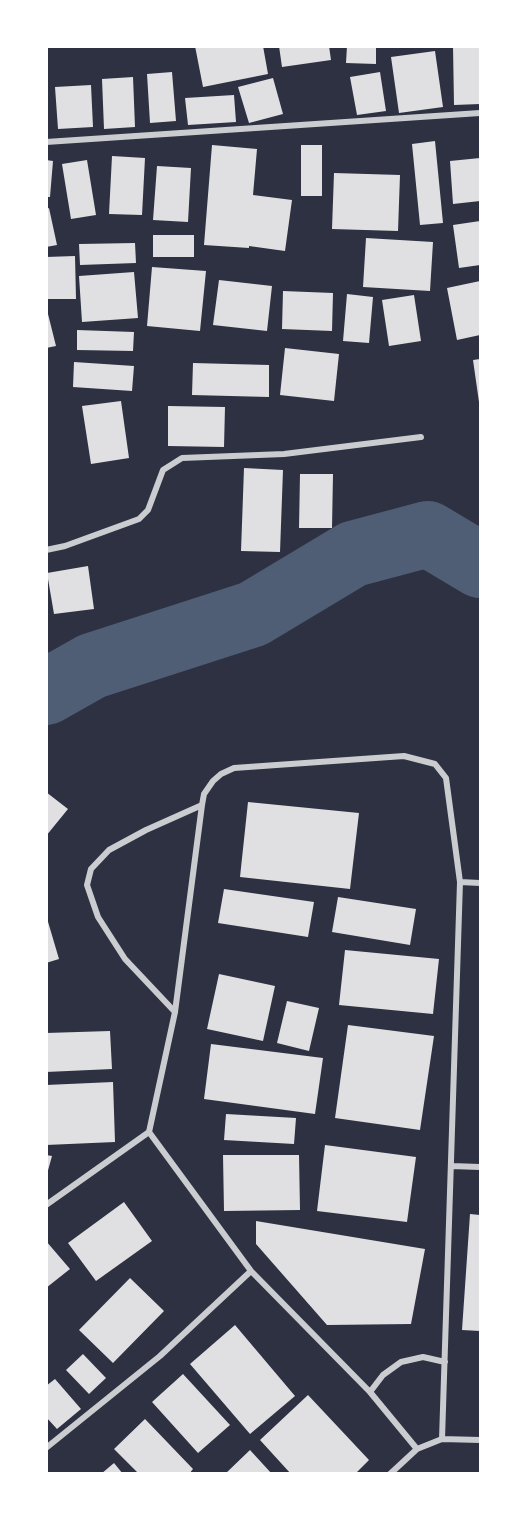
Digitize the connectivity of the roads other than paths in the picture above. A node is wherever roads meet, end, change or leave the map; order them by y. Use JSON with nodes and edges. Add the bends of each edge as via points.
{"nodes":[{"id":1,"x":480,"y":113,"type":"edge"},
{"id":2,"x":46,"y":142,"type":"edge"},
{"id":3,"x":421,"y":437,"type":"dead end"},
{"id":4,"x":46,"y":550,"type":"edge"},
{"id":5,"x":202,"y":805,"type":"junction"},
{"id":6,"x":460,"y":882,"type":"junction"},
{"id":7,"x":480,"y":883,"type":"edge"},
{"id":8,"x":175,"y":1012,"type":"junction"},
{"id":9,"x":149,"y":1132,"type":"junction"},
{"id":10,"x":451,"y":1166,"type":"junction"},
{"id":11,"x":480,"y":1167,"type":"edge"},
{"id":12,"x":46,"y":1205,"type":"edge"},
{"id":13,"x":251,"y":1271,"type":"junction"},
{"id":14,"x":445,"y":1362,"type":"junction"},
{"id":15,"x":370,"y":1392,"type":"junction"},
{"id":16,"x":442,"y":1439,"type":"junction"},
{"id":17,"x":480,"y":1440,"type":"edge"},
{"id":18,"x":46,"y":1448,"type":"edge"},
{"id":19,"x":417,"y":1449,"type":"junction"},
{"id":20,"x":390,"y":1473,"type":"edge"}],
"edges":[{"from":1,"to":2,"type":"street"},
{"from":3,"to":4,"type":"street","via":[[284,454],[182,458],[163,470],[148,510],[139,519]]},
{"from":5,"to":6,"type":"street","via":[[213,781],[234,768],[404,756],[435,764],[446,778]]},
{"from":5,"to":8,"type":"street"},
{"from":5,"to":8,"type":"street","via":[[109,850],[91,869],[87,885],[98,917],[125,959]]},
{"from":6,"to":7,"type":"street"},
{"from":6,"to":10,"type":"street"},
{"from":8,"to":9,"type":"street"},
{"from":9,"to":12,"type":"street"},
{"from":9,"to":13,"type":"street"},
{"from":10,"to":11,"type":"street"},
{"from":10,"to":14,"type":"street"},
{"from":13,"to":15,"type":"street"},
{"from":13,"to":18,"type":"street","via":[[160,1356]]},
{"from":14,"to":15,"type":"street","via":[[423,1357],[401,1362],[383,1375]]},
{"from":14,"to":16,"type":"street"},
{"from":15,"to":19,"type":"street"},
{"from":16,"to":17,"type":"street"},
{"from":16,"to":19,"type":"street"},
{"from":19,"to":20,"type":"street"}]}
